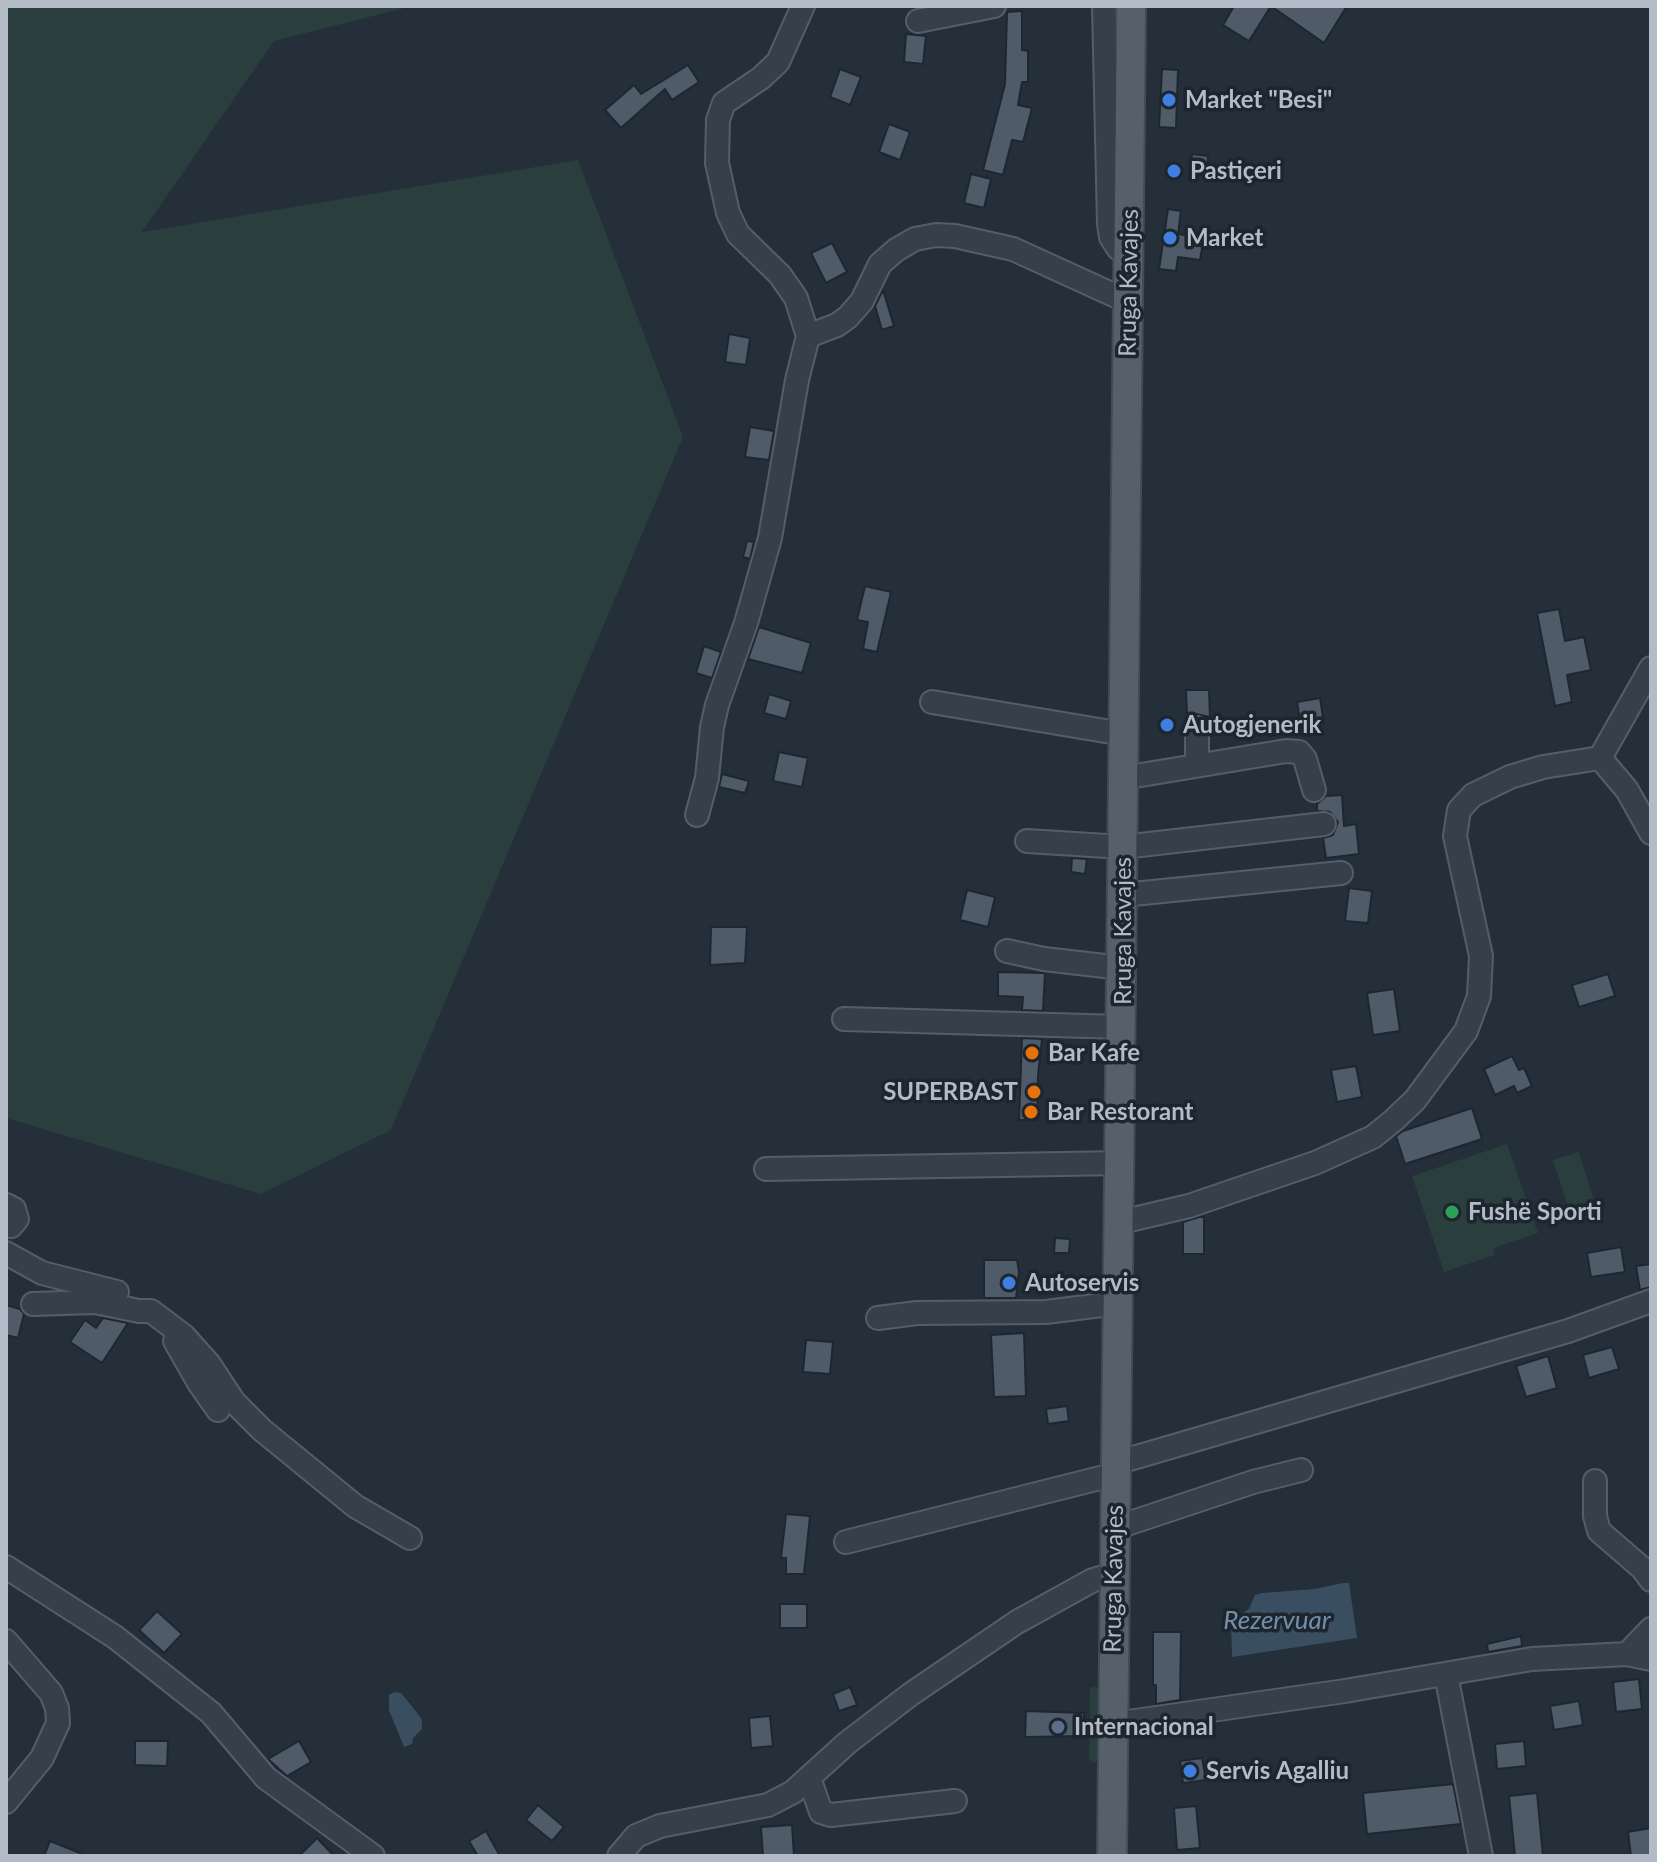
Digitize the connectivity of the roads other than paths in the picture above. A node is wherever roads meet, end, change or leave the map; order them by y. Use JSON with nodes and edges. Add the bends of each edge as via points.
{"nodes":[{"id":1,"x":803,"y":6,"type":"edge"},
{"id":2,"x":994,"y":6,"type":"edge"},
{"id":3,"x":1104,"y":6,"type":"edge"},
{"id":4,"x":1131,"y":6,"type":"edge"},
{"id":5,"x":918,"y":21,"type":"dead end"},
{"id":6,"x":1130,"y":257,"type":"junction"},
{"id":7,"x":1129,"y":302,"type":"junction"},
{"id":8,"x":808,"y":336,"type":"junction"},
{"id":9,"x":1651,"y":668,"type":"edge"},
{"id":10,"x":932,"y":702,"type":"dead end"},
{"id":11,"x":1197,"y":728,"type":"dead end"},
{"id":12,"x":1123,"y":734,"type":"junction"},
{"id":13,"x":1600,"y":758,"type":"junction"},
{"id":14,"x":1197,"y":764,"type":"junction"},
{"id":15,"x":1123,"y":778,"type":"junction"},
{"id":16,"x":1314,"y":790,"type":"dead end"},
{"id":17,"x":697,"y":815,"type":"dead end"},
{"id":18,"x":1324,"y":824,"type":"dead end"},
{"id":19,"x":1651,"y":833,"type":"edge"},
{"id":20,"x":1027,"y":841,"type":"dead end"},
{"id":21,"x":1123,"y":847,"type":"junction"},
{"id":22,"x":1341,"y":873,"type":"dead end"},
{"id":23,"x":1123,"y":895,"type":"junction"},
{"id":24,"x":1007,"y":951,"type":"dead end"},
{"id":25,"x":1122,"y":968,"type":"junction"},
{"id":26,"x":844,"y":1019,"type":"dead end"},
{"id":27,"x":1122,"y":1027,"type":"junction"},
{"id":28,"x":1121,"y":1163,"type":"junction"},
{"id":29,"x":766,"y":1169,"type":"dead end"},
{"id":30,"x":6,"y":1205,"type":"edge"},
{"id":31,"x":1121,"y":1222,"type":"junction"},
{"id":32,"x":6,"y":1225,"type":"edge"},
{"id":33,"x":6,"y":1253,"type":"edge"},
{"id":34,"x":1651,"y":1301,"type":"edge"},
{"id":35,"x":1118,"y":1303,"type":"junction"},
{"id":36,"x":33,"y":1304,"type":"dead end"},
{"id":37,"x":151,"y":1311,"type":"junction"},
{"id":38,"x":878,"y":1318,"type":"dead end"},
{"id":39,"x":218,"y":1410,"type":"dead end"},
{"id":40,"x":1116,"y":1469,"type":"junction"},
{"id":41,"x":1301,"y":1470,"type":"dead end"},
{"id":42,"x":1595,"y":1481,"type":"dead end"},
{"id":43,"x":1115,"y":1528,"type":"junction"},
{"id":44,"x":410,"y":1538,"type":"dead end"},
{"id":45,"x":846,"y":1542,"type":"dead end"},
{"id":46,"x":6,"y":1567,"type":"edge"},
{"id":47,"x":1114,"y":1574,"type":"junction"},
{"id":48,"x":1651,"y":1580,"type":"edge"},
{"id":49,"x":1651,"y":1629,"type":"edge"},
{"id":50,"x":6,"y":1641,"type":"edge"},
{"id":51,"x":1627,"y":1654,"type":"junction"},
{"id":52,"x":1651,"y":1659,"type":"edge"},
{"id":53,"x":1446,"y":1674,"type":"junction"},
{"id":54,"x":1114,"y":1724,"type":"junction"},
{"id":55,"x":809,"y":1778,"type":"junction"},
{"id":56,"x":955,"y":1801,"type":"dead end"},
{"id":57,"x":6,"y":1802,"type":"edge"},
{"id":58,"x":373,"y":1856,"type":"edge"},
{"id":59,"x":619,"y":1856,"type":"edge"},
{"id":60,"x":1112,"y":1856,"type":"edge"},
{"id":61,"x":1481,"y":1856,"type":"edge"}],
"edges":[{"from":1,"to":8,"type":"street","via":[[778,62],[724,103],[717,163],[738,234],[780,275],[800,307]]},
{"from":2,"to":5,"type":"street"},
{"from":3,"to":6,"type":"street","via":[[1109,224],[1118,248]]},
{"from":4,"to":6,"type":"main road","name":"Rruga Kavajes"},
{"from":6,"to":7,"type":"main road","name":"Rruga Kavajes"},
{"from":7,"to":8,"type":"street","via":[[1013,249],[936,235],[896,250],[880,264],[848,317]]},
{"from":7,"to":12,"type":"main road","name":"Rruga Kavajes"},
{"from":8,"to":17,"type":"street","via":[[770,538],[717,705]]},
{"from":9,"to":13,"type":"street"},
{"from":10,"to":12,"type":"street"},
{"from":11,"to":14,"type":"street"},
{"from":12,"to":15,"type":"main road","name":"Rruga Kavajes"},
{"from":13,"to":19,"type":"street","via":[[1627,790]]},
{"from":13,"to":31,"type":"street","via":[[1510,777],[1473,795],[1459,810],[1455,836],[1481,956],[1479,996],[1466,1031],[1415,1100],[1373,1137],[1315,1163],[1189,1206]]},
{"from":14,"to":15,"type":"street"},
{"from":14,"to":16,"type":"street","via":[[1299,752]]},
{"from":15,"to":21,"type":"main road","name":"Rruga Kavajes"},
{"from":18,"to":21,"type":"street"},
{"from":20,"to":21,"type":"street"},
{"from":21,"to":23,"type":"main road","name":"Rruga Kavajes"},
{"from":22,"to":23,"type":"street"},
{"from":23,"to":25,"type":"main road","name":"Rruga Kavajes"},
{"from":24,"to":25,"type":"street"},
{"from":25,"to":27,"type":"main road","name":"Rruga Kavajes"},
{"from":26,"to":27,"type":"street"},
{"from":27,"to":28,"type":"main road","name":"Rruga Kavajes"},
{"from":28,"to":29,"type":"street"},
{"from":28,"to":31,"type":"main road","name":"Rruga Kavajes"},
{"from":30,"to":32,"type":"street","via":[[17,1219]]},
{"from":31,"to":35,"type":"main road","name":"Rruga Kavajes"},
{"from":33,"to":37,"type":"street","via":[[42,1273],[130,1296]]},
{"from":34,"to":40,"type":"street"},
{"from":35,"to":38,"type":"street","via":[[1046,1312]]},
{"from":35,"to":40,"type":"main road","name":"Rruga Kavajes"},
{"from":36,"to":37,"type":"street","via":[[95,1302]]},
{"from":37,"to":39,"type":"street"},
{"from":37,"to":44,"type":"street","via":[[184,1336],[262,1430],[355,1506]]},
{"from":40,"to":43,"type":"main road","name":"Rruga Kavajes"},
{"from":40,"to":45,"type":"street","via":[[878,1525]]},
{"from":41,"to":43,"type":"street"},
{"from":42,"to":48,"type":"street","via":[[1599,1531]]},
{"from":43,"to":47,"type":"main road","name":"Rruga Kavajes"},
{"from":46,"to":58,"type":"street","via":[[125,1645],[211,1713],[266,1778]]},
{"from":47,"to":54,"type":"main road","name":"Rruga Kavajes"},
{"from":47,"to":55,"type":"street","via":[[1017,1622],[911,1694]]},
{"from":49,"to":51,"type":"street"},
{"from":50,"to":57,"type":"street","via":[[51,1693],[58,1723],[42,1758]]},
{"from":51,"to":52,"type":"street"},
{"from":51,"to":53,"type":"street","via":[[1532,1659]]},
{"from":53,"to":54,"type":"street"},
{"from":53,"to":61,"type":"street"},
{"from":54,"to":60,"type":"main road","name":"Rruga Kavajes"},
{"from":55,"to":56,"type":"street","via":[[821,1812],[831,1815]]},
{"from":55,"to":59,"type":"street","via":[[768,1805],[660,1826],[636,1836]]}]}
